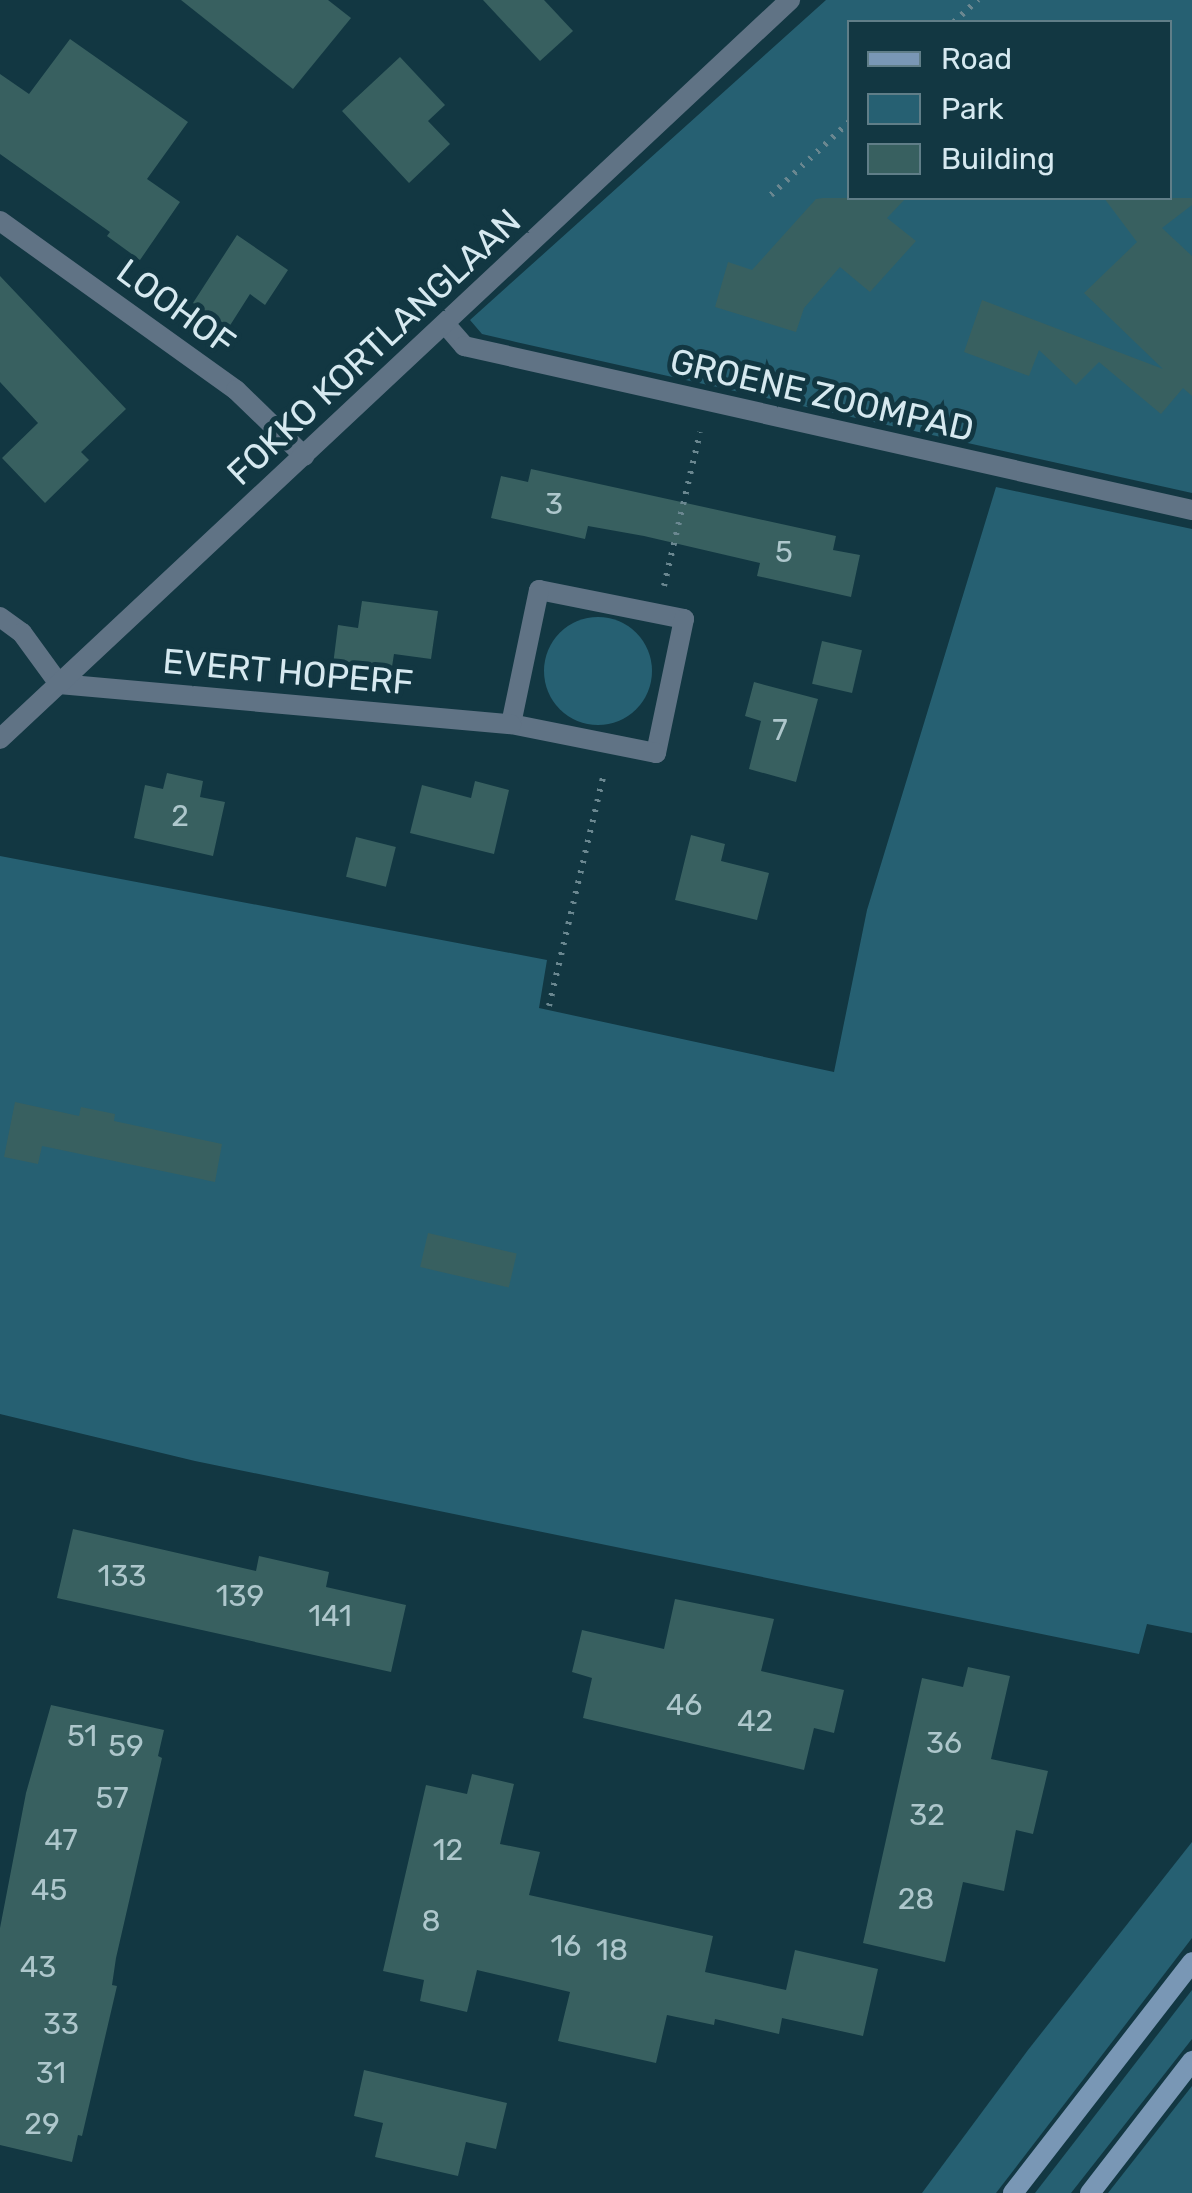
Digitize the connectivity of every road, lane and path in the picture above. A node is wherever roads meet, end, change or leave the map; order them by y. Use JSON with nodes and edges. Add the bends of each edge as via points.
{"nodes":[{"id":1,"x":790,"y":0,"type":"edge"},
{"id":2,"x":978,"y":0,"type":"edge"},
{"id":3,"x":956,"y":20,"type":"edge"},
{"id":4,"x":847,"y":124,"type":"edge"},
{"id":5,"x":771,"y":195,"type":"dead end"},
{"id":6,"x":0,"y":221,"type":"edge"},
{"id":7,"x":446,"y":325,"type":"junction"},
{"id":8,"x":707,"y":402,"type":"junction"},
{"id":9,"x":304,"y":456,"type":"junction"},
{"id":10,"x":1192,"y":510,"type":"edge"},
{"id":11,"x":658,"y":614,"type":"junction"},
{"id":12,"x":0,"y":618,"type":"edge"},
{"id":13,"x":59,"y":684,"type":"junction"},
{"id":14,"x":511,"y":724,"type":"junction"},
{"id":15,"x":0,"y":739,"type":"edge"},
{"id":16,"x":608,"y":744,"type":"junction"},
{"id":17,"x":549,"y":1006,"type":"dead end"},
{"id":18,"x":1192,"y":1962,"type":"edge"},
{"id":19,"x":1192,"y":2061,"type":"edge"},
{"id":20,"x":1013,"y":2193,"type":"edge"},
{"id":21,"x":1090,"y":2193,"type":"edge"}],
"edges":[{"from":1,"to":7,"type":"street","name":"FOKKO KORTLANGLAAN"},
{"from":2,"to":3,"type":"path"},
{"from":4,"to":5,"type":"path"},
{"from":6,"to":9,"type":"street","name":"LOOHOF","via":[[236,390]]},
{"from":7,"to":8,"type":"street","name":"GROENE ZOOMPAD","via":[[464,346]]},
{"from":7,"to":9,"type":"street","name":"FOKKO KORTLANGLAAN"},
{"from":8,"to":10,"type":"street","name":"GROENE ZOOMPAD"},
{"from":8,"to":11,"type":"path"},
{"from":9,"to":13,"type":"street","name":"FOKKO KORTLANGLAAN"},
{"from":11,"to":14,"type":"street","via":[[539,590]]},
{"from":11,"to":16,"type":"street","name":"EVERT HOPERF","via":[[684,619],[656,754]]},
{"from":12,"to":13,"type":"street","via":[[22,633]]},
{"from":13,"to":14,"type":"street","name":"EVERT HOPERF"},
{"from":13,"to":15,"type":"street","name":"FOKKO KORTLANGLAAN"},
{"from":14,"to":16,"type":"street","name":"EVERT HOPERF"},
{"from":16,"to":17,"type":"path"},
{"from":18,"to":20,"type":"main road"},
{"from":19,"to":21,"type":"main road"}]}
